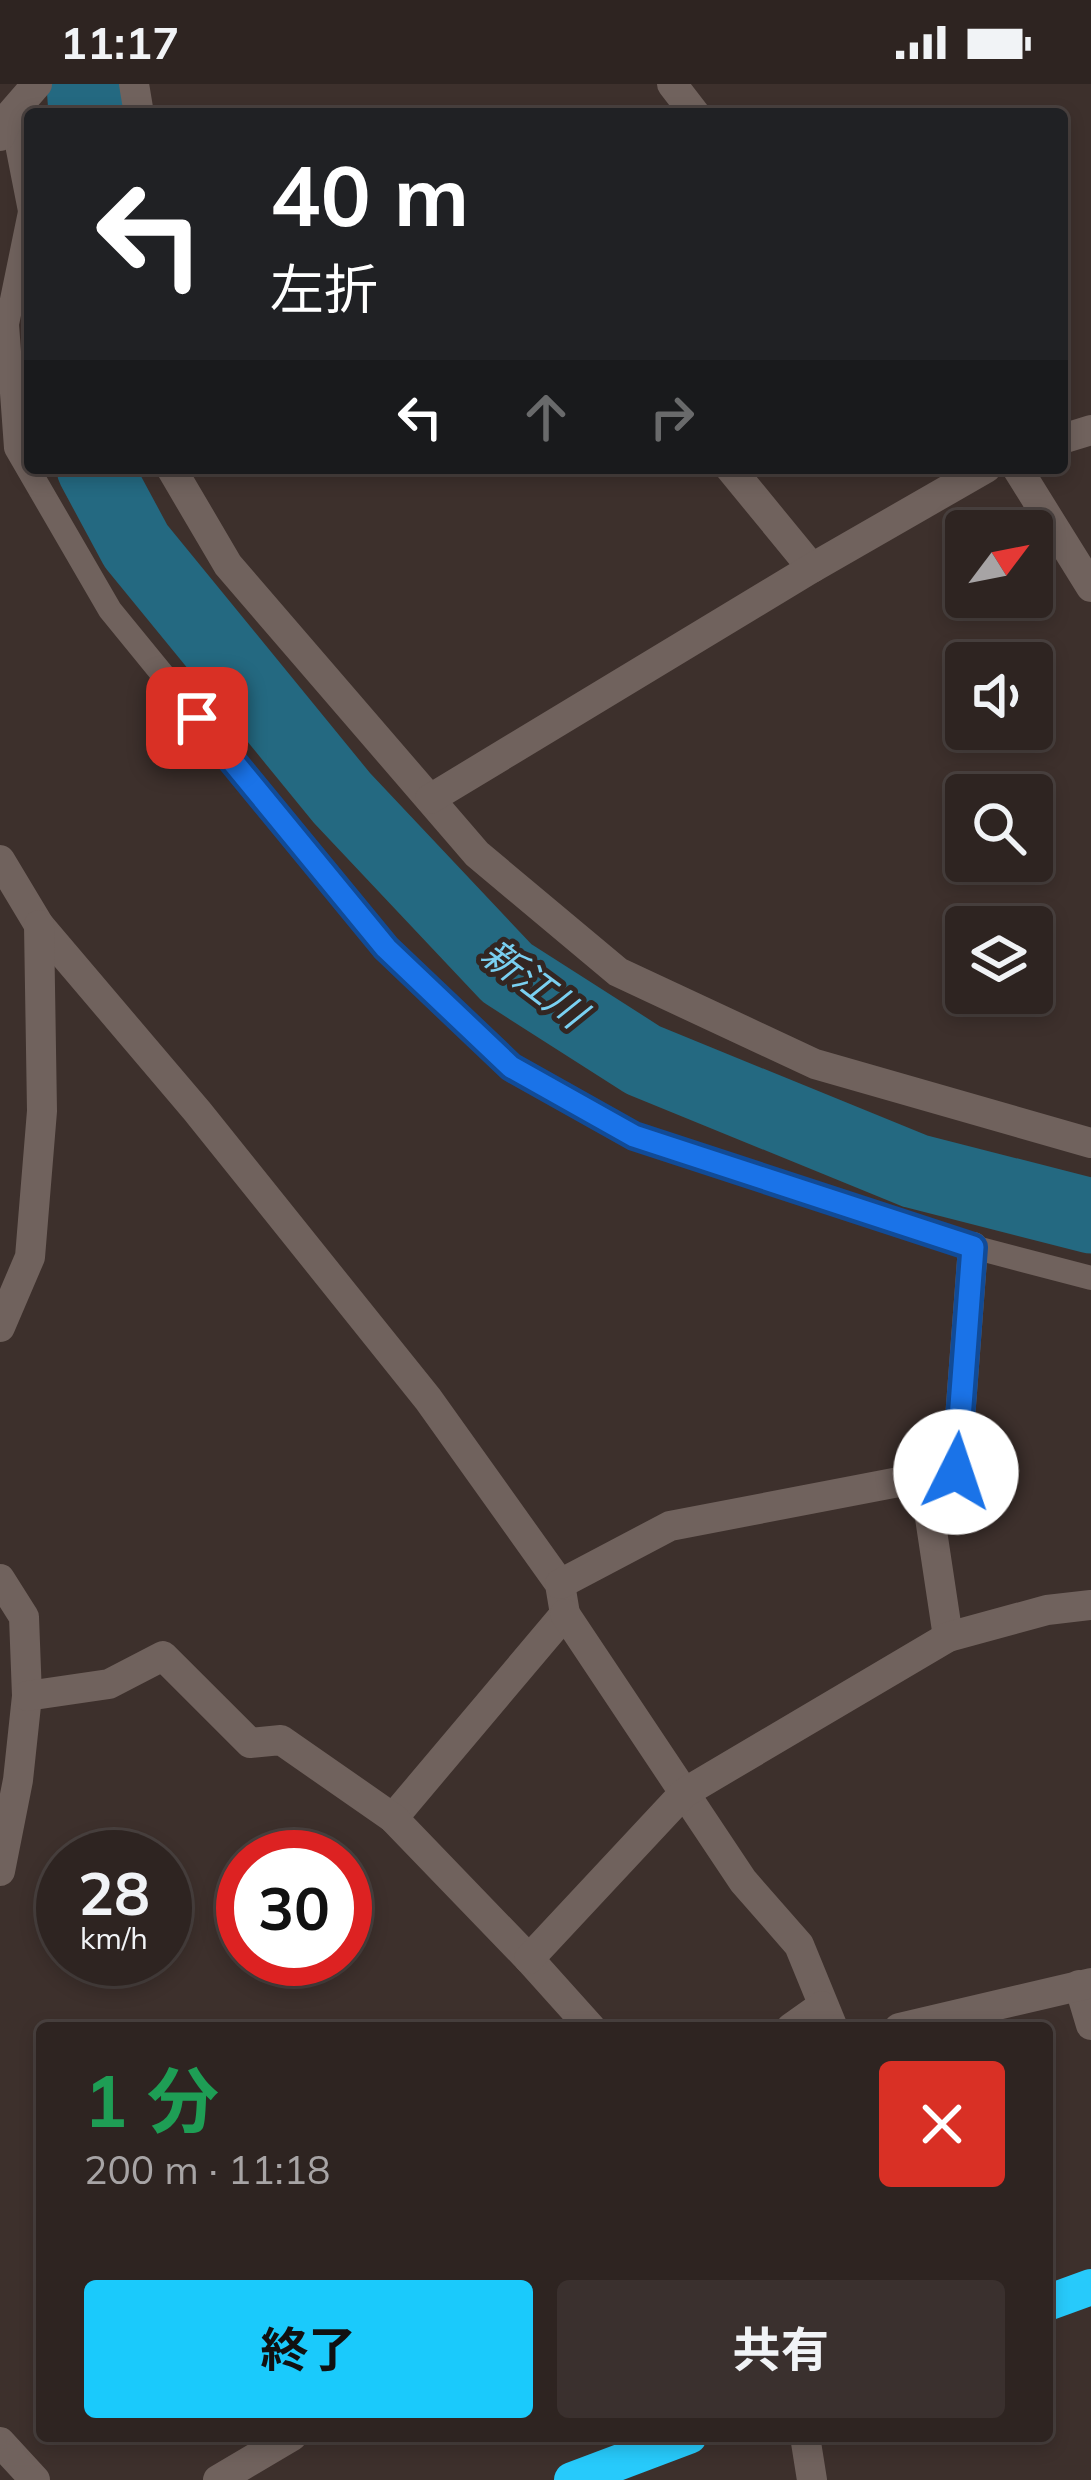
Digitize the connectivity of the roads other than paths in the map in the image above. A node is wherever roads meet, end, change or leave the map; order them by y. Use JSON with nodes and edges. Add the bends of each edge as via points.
{"nodes":[{"id":1,"x":37,"y":84,"type":"edge"},
{"id":2,"x":672,"y":84,"type":"edge"},
{"id":3,"x":690,"y":108,"type":"edge"},
{"id":4,"x":6,"y":111,"type":"edge"},
{"id":5,"x":24,"y":187,"type":"edge"},
{"id":6,"x":24,"y":241,"type":"edge"},
{"id":7,"x":24,"y":462,"type":"edge"},
{"id":8,"x":31,"y":474,"type":"edge"},
{"id":9,"x":175,"y":474,"type":"edge"},
{"id":10,"x":735,"y":474,"type":"edge"},
{"id":11,"x":976,"y":474,"type":"edge"},
{"id":12,"x":1021,"y":474,"type":"edge"},
{"id":13,"x":812,"y":568,"type":"junction"},
{"id":14,"x":1091,"y":587,"type":"edge"},
{"id":15,"x":430,"y":799,"type":"junction"},
{"id":16,"x":0,"y":860,"type":"edge"},
{"id":17,"x":39,"y":925,"type":"junction"},
{"id":18,"x":1091,"y":1143,"type":"edge"},
{"id":19,"x":973,"y":1247,"type":"junction"},
{"id":20,"x":1091,"y":1278,"type":"edge"},
{"id":21,"x":0,"y":1327,"type":"edge"},
{"id":22,"x":924,"y":1478,"type":"junction"},
{"id":23,"x":0,"y":1579,"type":"edge"},
{"id":24,"x":562,"y":1599,"type":"junction"},
{"id":25,"x":1091,"y":1605,"type":"edge"},
{"id":26,"x":947,"y":1637,"type":"junction"},
{"id":27,"x":27,"y":1696,"type":"junction"},
{"id":28,"x":684,"y":1793,"type":"junction"},
{"id":29,"x":393,"y":1818,"type":"junction"},
{"id":30,"x":0,"y":1871,"type":"edge"},
{"id":31,"x":529,"y":1959,"type":"junction"},
{"id":32,"x":1085,"y":1984,"type":"edge"},
{"id":33,"x":828,"y":2017,"type":"edge"},
{"id":34,"x":586,"y":2022,"type":"edge"},
{"id":35,"x":924,"y":2022,"type":"edge"},
{"id":36,"x":1091,"y":2025,"type":"edge"},
{"id":37,"x":1091,"y":2287,"type":"edge"},
{"id":38,"x":1053,"y":2301,"type":"edge"},
{"id":39,"x":0,"y":2442,"type":"edge"},
{"id":40,"x":282,"y":2442,"type":"edge"},
{"id":41,"x":673,"y":2442,"type":"edge"},
{"id":42,"x":807,"y":2442,"type":"edge"},
{"id":43,"x":35,"y":2480,"type":"edge"},
{"id":44,"x":218,"y":2480,"type":"edge"},
{"id":45,"x":572,"y":2480,"type":"edge"},
{"id":46,"x":812,"y":2480,"type":"edge"}],
"edges":[{"from":1,"to":4,"type":"street"},
{"from":2,"to":3,"type":"street"},
{"from":4,"to":5,"type":"lane"},
{"from":6,"to":7,"type":"lane","via":[[7,324],[16,448]]},
{"from":8,"to":19,"type":"lane","via":[[110,610],[386,948],[511,1067],[634,1136]]},
{"from":9,"to":15,"type":"street","via":[[228,565]]},
{"from":10,"to":13,"type":"street"},
{"from":11,"to":13,"type":"street"},
{"from":12,"to":14,"type":"street"},
{"from":13,"to":15,"type":"street"},
{"from":15,"to":18,"type":"street","via":[[477,854],[618,973],[815,1064]]},
{"from":16,"to":17,"type":"street"},
{"from":17,"to":21,"type":"street","via":[[42,1111],[31,1257]]},
{"from":17,"to":24,"type":"street","via":[[428,1399]]},
{"from":19,"to":20,"type":"lane"},
{"from":19,"to":22,"type":"street","via":[[956,1472]]},
{"from":22,"to":24,"type":"street","via":[[670,1526]]},
{"from":22,"to":26,"type":"street"},
{"from":23,"to":27,"type":"street","via":[[24,1617]]},
{"from":24,"to":28,"type":"street"},
{"from":24,"to":29,"type":"street"},
{"from":25,"to":26,"type":"street"},
{"from":26,"to":28,"type":"street"},
{"from":27,"to":29,"type":"street","via":[[109,1684],[163,1656],[250,1743],[281,1740]]},
{"from":27,"to":30,"type":"street"},
{"from":28,"to":31,"type":"street"},
{"from":28,"to":33,"type":"street","via":[[742,1881],[799,1945]]},
{"from":29,"to":31,"type":"street"},
{"from":31,"to":34,"type":"street"},
{"from":32,"to":35,"type":"street"},
{"from":32,"to":36,"type":"street"},
{"from":37,"to":38,"type":"highway"},
{"from":39,"to":43,"type":"street"},
{"from":40,"to":44,"type":"street"},
{"from":41,"to":45,"type":"highway"},
{"from":42,"to":46,"type":"street"}]}
